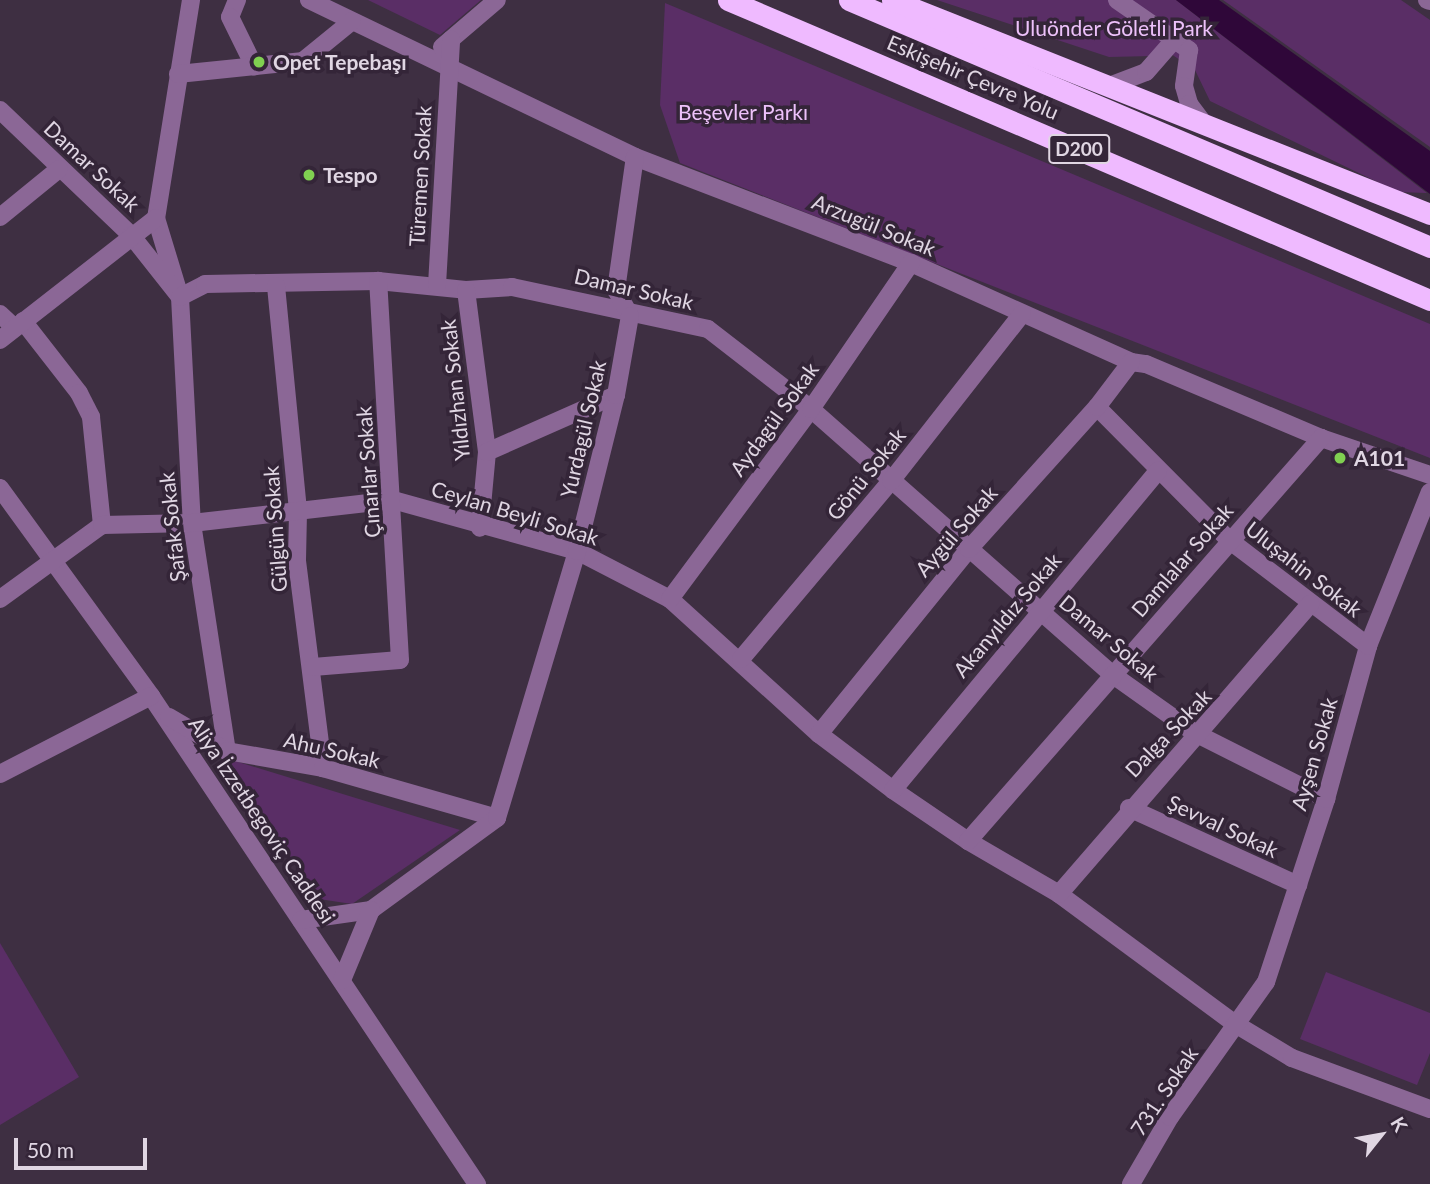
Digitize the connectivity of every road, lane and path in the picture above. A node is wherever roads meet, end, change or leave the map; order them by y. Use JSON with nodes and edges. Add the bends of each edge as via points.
{"nodes":[{"id":1,"x":191,"y":0,"type":"edge"},
{"id":2,"x":237,"y":0,"type":"edge"},
{"id":3,"x":309,"y":0,"type":"edge"},
{"id":4,"x":497,"y":0,"type":"edge"},
{"id":5,"x":728,"y":0,"type":"edge"},
{"id":6,"x":849,"y":0,"type":"edge"},
{"id":7,"x":892,"y":0,"type":"edge"},
{"id":8,"x":1117,"y":0,"type":"edge"},
{"id":9,"x":352,"y":21,"type":"junction"},
{"id":10,"x":451,"y":39,"type":"junction"},
{"id":11,"x":1181,"y":45,"type":"junction"},
{"id":12,"x":428,"y":58,"type":"junction"},
{"id":13,"x":254,"y":66,"type":"junction"},
{"id":14,"x":448,"y":70,"type":"junction"},
{"id":15,"x":178,"y":74,"type":"junction"},
{"id":16,"x":1112,"y":85,"type":"junction"},
{"id":17,"x":0,"y":110,"type":"edge"},
{"id":18,"x":1202,"y":121,"type":"junction"},
{"id":19,"x":635,"y":157,"type":"junction"},
{"id":20,"x":59,"y":169,"type":"junction"},
{"id":21,"x":1430,"y":214,"type":"edge"},
{"id":22,"x":0,"y":217,"type":"edge"},
{"id":23,"x":156,"y":218,"type":"junction"},
{"id":24,"x":131,"y":235,"type":"junction"},
{"id":25,"x":1430,"y":247,"type":"edge"},
{"id":26,"x":911,"y":262,"type":"junction"},
{"id":27,"x":377,"y":281,"type":"junction"},
{"id":28,"x":437,"y":285,"type":"junction"},
{"id":29,"x":276,"y":286,"type":"junction"},
{"id":30,"x":466,"y":290,"type":"junction"},
{"id":31,"x":180,"y":297,"type":"junction"},
{"id":32,"x":1430,"y":300,"type":"edge"},
{"id":33,"x":0,"y":314,"type":"edge"},
{"id":34,"x":1022,"y":314,"type":"junction"},
{"id":35,"x":630,"y":316,"type":"junction"},
{"id":36,"x":19,"y":324,"type":"junction"},
{"id":37,"x":0,"y":340,"type":"edge"},
{"id":38,"x":1130,"y":362,"type":"junction"},
{"id":39,"x":616,"y":396,"type":"junction"},
{"id":40,"x":1097,"y":407,"type":"junction"},
{"id":41,"x":811,"y":410,"type":"junction"},
{"id":42,"x":1321,"y":438,"type":"junction"},
{"id":43,"x":487,"y":452,"type":"junction"},
{"id":44,"x":1158,"y":471,"type":"junction"},
{"id":45,"x":1430,"y":475,"type":"edge"},
{"id":46,"x":891,"y":481,"type":"junction"},
{"id":47,"x":0,"y":488,"type":"edge"},
{"id":48,"x":1430,"y":492,"type":"edge"},
{"id":49,"x":393,"y":500,"type":"junction"},
{"id":50,"x":298,"y":512,"type":"junction"},
{"id":51,"x":192,"y":523,"type":"junction"},
{"id":52,"x":102,"y":525,"type":"junction"},
{"id":53,"x":480,"y":528,"type":"junction"},
{"id":54,"x":1228,"y":540,"type":"junction"},
{"id":55,"x":969,"y":548,"type":"junction"},
{"id":56,"x":577,"y":551,"type":"junction"},
{"id":57,"x":57,"y":561,"type":"junction"},
{"id":58,"x":0,"y":599,"type":"edge"},
{"id":59,"x":670,"y":599,"type":"junction"},
{"id":60,"x":1310,"y":604,"type":"junction"},
{"id":61,"x":1041,"y":610,"type":"junction"},
{"id":62,"x":1367,"y":646,"type":"junction"},
{"id":63,"x":741,"y":659,"type":"junction"},
{"id":64,"x":313,"y":667,"type":"junction"},
{"id":65,"x":1112,"y":675,"type":"junction"},
{"id":66,"x":151,"y":696,"type":"junction"},
{"id":67,"x":163,"y":714,"type":"junction"},
{"id":68,"x":1195,"y":733,"type":"junction"},
{"id":69,"x":819,"y":734,"type":"junction"},
{"id":70,"x":227,"y":751,"type":"junction"},
{"id":71,"x":323,"y":768,"type":"junction"},
{"id":72,"x":0,"y":774,"type":"edge"},
{"id":73,"x":893,"y":790,"type":"junction"},
{"id":74,"x":1326,"y":799,"type":"junction"},
{"id":75,"x":1129,"y":808,"type":"junction"},
{"id":76,"x":497,"y":818,"type":"junction"},
{"id":77,"x":968,"y":841,"type":"junction"},
{"id":78,"x":1298,"y":885,"type":"junction"},
{"id":79,"x":1059,"y":894,"type":"junction"},
{"id":80,"x":370,"y":910,"type":"junction"},
{"id":81,"x":301,"y":920,"type":"junction"},
{"id":82,"x":342,"y":980,"type":"junction"},
{"id":83,"x":1237,"y":1025,"type":"junction"},
{"id":84,"x":1430,"y":1109,"type":"edge"},
{"id":85,"x":477,"y":1184,"type":"edge"},
{"id":86,"x":1131,"y":1184,"type":"edge"}],
"edges":[{"from":1,"to":15,"type":"street"},
{"from":2,"to":13,"type":"street","via":[[230,17]]},
{"from":3,"to":9,"type":"street","name":"Arzugül Sokak"},
{"from":4,"to":10,"type":"street"},
{"from":5,"to":32,"type":"highway","name":"Eskişehir Çevre Yolu","number":"D200"},
{"from":6,"to":25,"type":"highway","name":"Eskişehir Çevre Yolu","number":"D200"},
{"from":7,"to":16,"type":"highway"},
{"from":8,"to":11,"type":"street"},
{"from":9,"to":12,"type":"street","name":"Arzugül Sokak"},
{"from":9,"to":13,"type":"street","via":[[303,61]]},
{"from":10,"to":12,"type":"street"},
{"from":10,"to":14,"type":"street","name":"Türemen Sokak"},
{"from":11,"to":16,"type":"street","via":[[1146,72]]},
{"from":11,"to":18,"type":"street","via":[[1184,86],[1189,104]]},
{"from":12,"to":14,"type":"street","name":"Arzugül Sokak"},
{"from":13,"to":15,"type":"street"},
{"from":14,"to":19,"type":"street","name":"Arzugül Sokak"},
{"from":14,"to":28,"type":"street","name":"Türemen Sokak"},
{"from":15,"to":23,"type":"street"},
{"from":16,"to":18,"type":"highway"},
{"from":17,"to":20,"type":"street","name":"Damar Sokak"},
{"from":18,"to":21,"type":"highway"},
{"from":19,"to":26,"type":"street","name":"Arzugül Sokak"},
{"from":19,"to":35,"type":"street","via":[[616,290]]},
{"from":20,"to":22,"type":"street"},
{"from":20,"to":24,"type":"street","name":"Damar Sokak"},
{"from":23,"to":24,"type":"street"},
{"from":23,"to":31,"type":"street","name":"Şafak Sokak"},
{"from":24,"to":31,"type":"street","name":"Damar Sokak"},
{"from":24,"to":36,"type":"street"},
{"from":26,"to":34,"type":"street","name":"Arzugül Sokak"},
{"from":26,"to":41,"type":"street","name":"Aydagül Sokak"},
{"from":27,"to":28,"type":"street","name":"Damar Sokak"},
{"from":27,"to":29,"type":"street","name":"Damar Sokak"},
{"from":27,"to":49,"type":"street","name":"Çınarlar Sokak"},
{"from":28,"to":30,"type":"street","name":"Damar Sokak"},
{"from":29,"to":31,"type":"street","name":"Damar Sokak","via":[[205,284]]},
{"from":29,"to":50,"type":"street","name":"Gülgün Sokak"},
{"from":30,"to":35,"type":"street","name":"Damar Sokak","via":[[512,288],[547,293]]},
{"from":30,"to":43,"type":"street","name":"Yıldızhan Sokak"},
{"from":31,"to":51,"type":"street","name":"Şafak Sokak"},
{"from":33,"to":36,"type":"street"},
{"from":34,"to":38,"type":"street","name":"Arzugül Sokak"},
{"from":34,"to":46,"type":"street","name":"Gönü Sokak"},
{"from":35,"to":39,"type":"street","name":"Yurdagül Sokak"},
{"from":35,"to":41,"type":"street","name":"Damar Sokak","via":[[708,329]]},
{"from":36,"to":37,"type":"street"},
{"from":36,"to":52,"type":"street","via":[[79,393],[91,417]]},
{"from":38,"to":40,"type":"street","name":"Aygül Sokak"},
{"from":38,"to":42,"type":"street","name":"Arzugül Sokak","via":[[1146,364]]},
{"from":39,"to":43,"type":"street"},
{"from":39,"to":56,"type":"street","name":"Yurdagül Sokak"},
{"from":40,"to":44,"type":"street","name":"Uluşahin Sokak"},
{"from":40,"to":55,"type":"street","name":"Aygül Sokak"},
{"from":41,"to":46,"type":"street","name":"Damar Sokak"},
{"from":41,"to":59,"type":"street","name":"Aydagül Sokak"},
{"from":42,"to":45,"type":"street","name":"Arzugül Sokak"},
{"from":42,"to":54,"type":"street","name":"Damlalar Sokak"},
{"from":43,"to":53,"type":"street","name":"Yıldızhan Sokak"},
{"from":44,"to":54,"type":"street","name":"Uluşahin Sokak"},
{"from":44,"to":61,"type":"street","name":"Akanyıldız Sokak"},
{"from":46,"to":55,"type":"street","name":"Damar Sokak"},
{"from":46,"to":63,"type":"street","name":"Gönü Sokak"},
{"from":47,"to":57,"type":"street","name":"Aliya İzzetbegoviç Caddesi"},
{"from":48,"to":62,"type":"street","name":"Ayşen Sokak"},
{"from":49,"to":50,"type":"street","name":"Ceylan Beyli Sokak"},
{"from":49,"to":53,"type":"street","name":"Ceylan Beyli Sokak"},
{"from":49,"to":64,"type":"street","name":"Çınarlar Sokak","via":[[400,660]]},
{"from":50,"to":51,"type":"street","name":"Ceylan Beyli Sokak"},
{"from":50,"to":64,"type":"street","name":"Gülgün Sokak","via":[[297,561]]},
{"from":51,"to":52,"type":"street","name":"Ceylan Beyli Sokak"},
{"from":51,"to":70,"type":"street","name":"Şafak Sokak"},
{"from":52,"to":57,"type":"street"},
{"from":53,"to":56,"type":"street","name":"Ceylan Beyli Sokak"},
{"from":54,"to":60,"type":"street","name":"Uluşahin Sokak"},
{"from":54,"to":65,"type":"street","name":"Damlalar Sokak"},
{"from":55,"to":61,"type":"street","name":"Damar Sokak"},
{"from":55,"to":69,"type":"street","name":"Aygül Sokak"},
{"from":56,"to":59,"type":"street","name":"Ceylan Beyli Sokak"},
{"from":56,"to":76,"type":"street","name":"Yurdagül Sokak"},
{"from":57,"to":58,"type":"street"},
{"from":57,"to":66,"type":"street","name":"Aliya İzzetbegoviç Caddesi"},
{"from":59,"to":63,"type":"street","name":"Ceylan Beyli Sokak"},
{"from":60,"to":62,"type":"street","name":"Uluşahin Sokak"},
{"from":60,"to":68,"type":"street","name":"Dalga Sokak","via":[[1225,708]]},
{"from":61,"to":65,"type":"street","name":"Damar Sokak"},
{"from":61,"to":73,"type":"street","name":"Akanyıldız Sokak"},
{"from":62,"to":74,"type":"street","name":"Ayşen Sokak"},
{"from":63,"to":69,"type":"street","name":"Ceylan Beyli Sokak"},
{"from":64,"to":71,"type":"street","name":"Gülgün Sokak"},
{"from":65,"to":68,"type":"street","name":"Damar Sokak"},
{"from":65,"to":77,"type":"street","name":"Damlalar Sokak"},
{"from":66,"to":67,"type":"street","name":"Aliya İzzetbegoviç Caddesi"},
{"from":66,"to":72,"type":"street"},
{"from":67,"to":70,"type":"street","name":"Ahu Sokak"},
{"from":67,"to":81,"type":"street","name":"Aliya İzzetbegoviç Caddesi"},
{"from":68,"to":74,"type":"street","name":"Damar Sokak"},
{"from":68,"to":75,"type":"street","name":"Dalga Sokak"},
{"from":69,"to":73,"type":"street","name":"Ceylan Beyli Sokak"},
{"from":70,"to":71,"type":"street","name":"Ahu Sokak"},
{"from":71,"to":76,"type":"street","name":"Ahu Sokak"},
{"from":73,"to":77,"type":"street","name":"Ceylan Beyli Sokak"},
{"from":74,"to":78,"type":"street","name":"Ayşen Sokak"},
{"from":75,"to":78,"type":"street","name":"Şevval Sokak"},
{"from":75,"to":79,"type":"street","name":"Dalga Sokak"},
{"from":76,"to":80,"type":"street"},
{"from":77,"to":79,"type":"street","name":"Ceylan Beyli Sokak"},
{"from":78,"to":83,"type":"street","name":"Ayşen Sokak","via":[[1266,982]]},
{"from":79,"to":83,"type":"street","name":"Ceylan Beyli Sokak"},
{"from":80,"to":81,"type":"street"},
{"from":80,"to":82,"type":"street"},
{"from":81,"to":82,"type":"street","name":"Aliya İzzetbegoviç Caddesi"},
{"from":82,"to":85,"type":"street","name":"Aliya İzzetbegoviç Caddesi"},
{"from":83,"to":84,"type":"street","name":"Ceylan Beyli Sokak","via":[[1292,1058]]},
{"from":83,"to":86,"type":"street","name":"731. Sokak","via":[[1170,1117]]}]}
